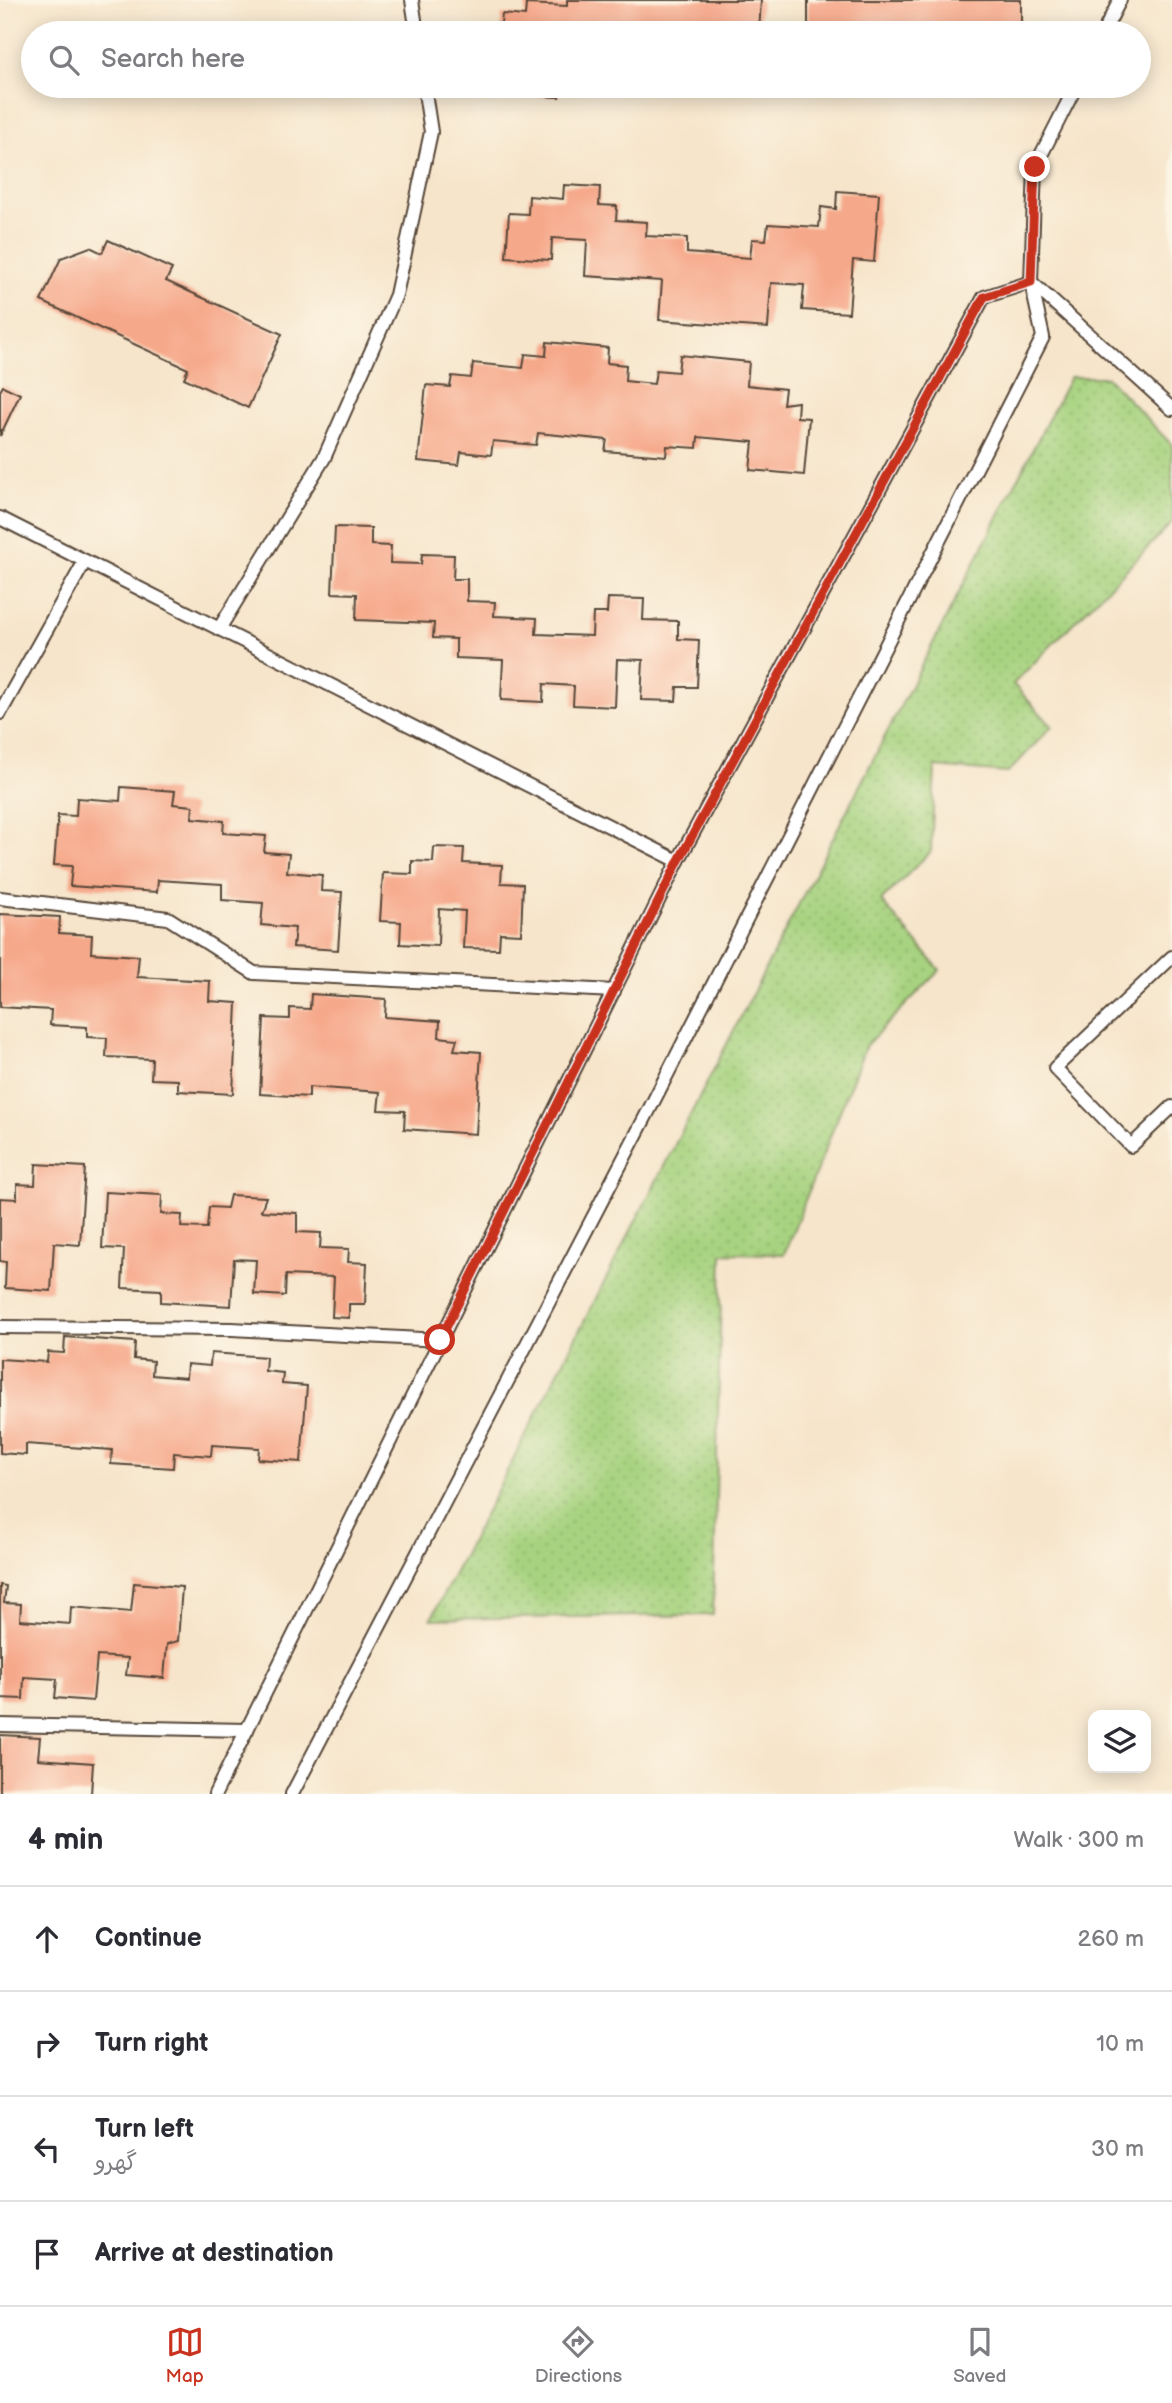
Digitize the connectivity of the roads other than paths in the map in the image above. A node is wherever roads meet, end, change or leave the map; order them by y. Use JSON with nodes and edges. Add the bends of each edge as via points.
{"nodes":[{"id":1,"x":412,"y":0,"type":"edge"},
{"id":2,"x":1120,"y":0,"type":"edge"},
{"id":3,"x":415,"y":21,"type":"edge"},
{"id":4,"x":1109,"y":21,"type":"edge"},
{"id":5,"x":426,"y":98,"type":"edge"},
{"id":6,"x":1070,"y":98,"type":"edge"},
{"id":7,"x":1031,"y":282,"type":"junction"},
{"id":8,"x":1172,"y":409,"type":"edge"},
{"id":9,"x":0,"y":518,"type":"edge"},
{"id":10,"x":85,"y":561,"type":"junction"},
{"id":11,"x":219,"y":629,"type":"junction"},
{"id":12,"x":0,"y":713,"type":"edge"},
{"id":13,"x":678,"y":862,"type":"junction"},
{"id":14,"x":0,"y":898,"type":"edge"},
{"id":15,"x":1172,"y":957,"type":"edge"},
{"id":16,"x":614,"y":991,"type":"junction"},
{"id":17,"x":1172,"y":1107,"type":"edge"},
{"id":18,"x":0,"y":1327,"type":"edge"},
{"id":19,"x":440,"y":1340,"type":"junction"},
{"id":20,"x":0,"y":1725,"type":"edge"},
{"id":21,"x":247,"y":1730,"type":"junction"},
{"id":22,"x":215,"y":1794,"type":"edge"},
{"id":23,"x":292,"y":1794,"type":"edge"}],
"edges":[{"from":1,"to":3,"type":"lane"},
{"from":2,"to":4,"type":"lane"},
{"from":5,"to":11,"type":"lane","via":[[431,132],[396,295],[324,458]]},
{"from":6,"to":7,"type":"lane","via":[[1035,167]]},
{"from":7,"to":8,"type":"lane"},
{"from":7,"to":13,"type":"lane","via":[[984,297]]},
{"from":7,"to":23,"type":"lane","via":[[1043,337],[648,1112]]},
{"from":9,"to":10,"type":"lane"},
{"from":10,"to":11,"type":"lane"},
{"from":10,"to":12,"type":"lane"},
{"from":11,"to":13,"type":"lane"},
{"from":13,"to":16,"type":"lane"},
{"from":14,"to":16,"type":"lane","via":[[168,918],[254,973]]},
{"from":15,"to":17,"type":"lane","via":[[1055,1068],[1130,1146]]},
{"from":16,"to":19,"type":"lane"},
{"from":18,"to":19,"type":"lane","via":[[232,1329]]},
{"from":19,"to":21,"type":"lane"},
{"from":20,"to":21,"type":"lane"},
{"from":21,"to":22,"type":"lane"}]}
